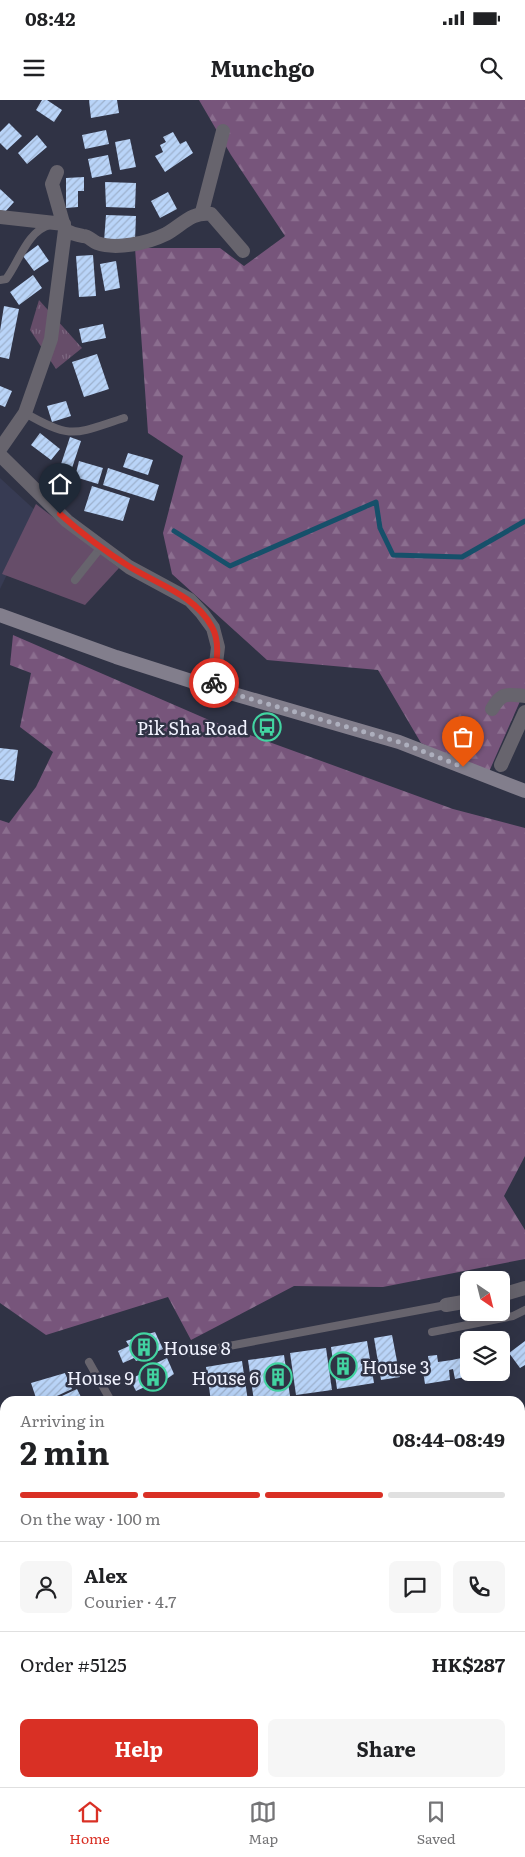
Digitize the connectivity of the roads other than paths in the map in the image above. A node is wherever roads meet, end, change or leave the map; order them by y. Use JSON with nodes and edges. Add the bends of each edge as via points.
{"nodes":[{"id":1,"x":223,"y":131,"type":"dead end"},
{"id":2,"x":57,"y":172,"type":"dead end"},
{"id":3,"x":202,"y":212,"type":"junction"},
{"id":4,"x":0,"y":218,"type":"edge"},
{"id":5,"x":65,"y":227,"type":"junction"},
{"id":6,"x":243,"y":251,"type":"dead end"},
{"id":7,"x":0,"y":280,"type":"edge"},
{"id":8,"x":25,"y":413,"type":"junction"},
{"id":9,"x":124,"y":418,"type":"dead end"},
{"id":10,"x":0,"y":448,"type":"edge"},
{"id":11,"x":0,"y":455,"type":"edge"},
{"id":12,"x":102,"y":546,"type":"junction"},
{"id":13,"x":75,"y":580,"type":"dead end"},
{"id":14,"x":0,"y":614,"type":"edge"},
{"id":15,"x":213,"y":688,"type":"junction"},
{"id":16,"x":525,"y":696,"type":"edge"},
{"id":17,"x":492,"y":709,"type":"dead end"},
{"id":18,"x":525,"y":712,"type":"edge"},
{"id":19,"x":500,"y":765,"type":"dead end"},
{"id":20,"x":525,"y":791,"type":"edge"},
{"id":21,"x":525,"y":1288,"type":"edge"},
{"id":22,"x":510,"y":1292,"type":"edge"},
{"id":23,"x":460,"y":1303,"type":"edge"},
{"id":24,"x":446,"y":1306,"type":"joint"},
{"id":25,"x":525,"y":1310,"type":"edge"},
{"id":26,"x":432,"y":1332,"type":"dead end"},
{"id":27,"x":192,"y":1353,"type":"dead end"},
{"id":28,"x":89,"y":1362,"type":"dead end"},
{"id":29,"x":108,"y":1396,"type":"edge"}],
"edges":[{"from":1,"to":3,"type":"street"},
{"from":2,"to":5,"type":"street","via":[[52,184]]},
{"from":3,"to":5,"type":"street","via":[[167,234],[127,246],[97,243],[91,238],[78,237]]},
{"from":3,"to":6,"type":"street","via":[[210,214]]},
{"from":4,"to":5,"type":"street"},
{"from":5,"to":7,"type":"lane","via":[[47,225],[40,230],[24,247],[6,279]]},
{"from":5,"to":8,"type":"street","via":[[51,340]]},
{"from":8,"to":9,"type":"lane","via":[[52,428],[73,433]]},
{"from":8,"to":10,"type":"street"},
{"from":11,"to":12,"type":"street","via":[[60,514]]},
{"from":12,"to":13,"type":"lane"},
{"from":12,"to":15,"type":"street","via":[[129,566],[190,600],[202,612],[213,628],[218,647]]},
{"from":14,"to":15,"type":"main road","via":[[116,657]]},
{"from":15,"to":20,"type":"main road","via":[[399,742]]},
{"from":16,"to":17,"type":"street","via":[[508,694],[499,697]]},
{"from":18,"to":19,"type":"street"},
{"from":21,"to":22,"type":"street"},
{"from":23,"to":24,"type":"street"},
{"from":24,"to":27,"type":"lane"},
{"from":25,"to":26,"type":"lane","via":[[513,1316]]},
{"from":28,"to":29,"type":"lane"}]}
